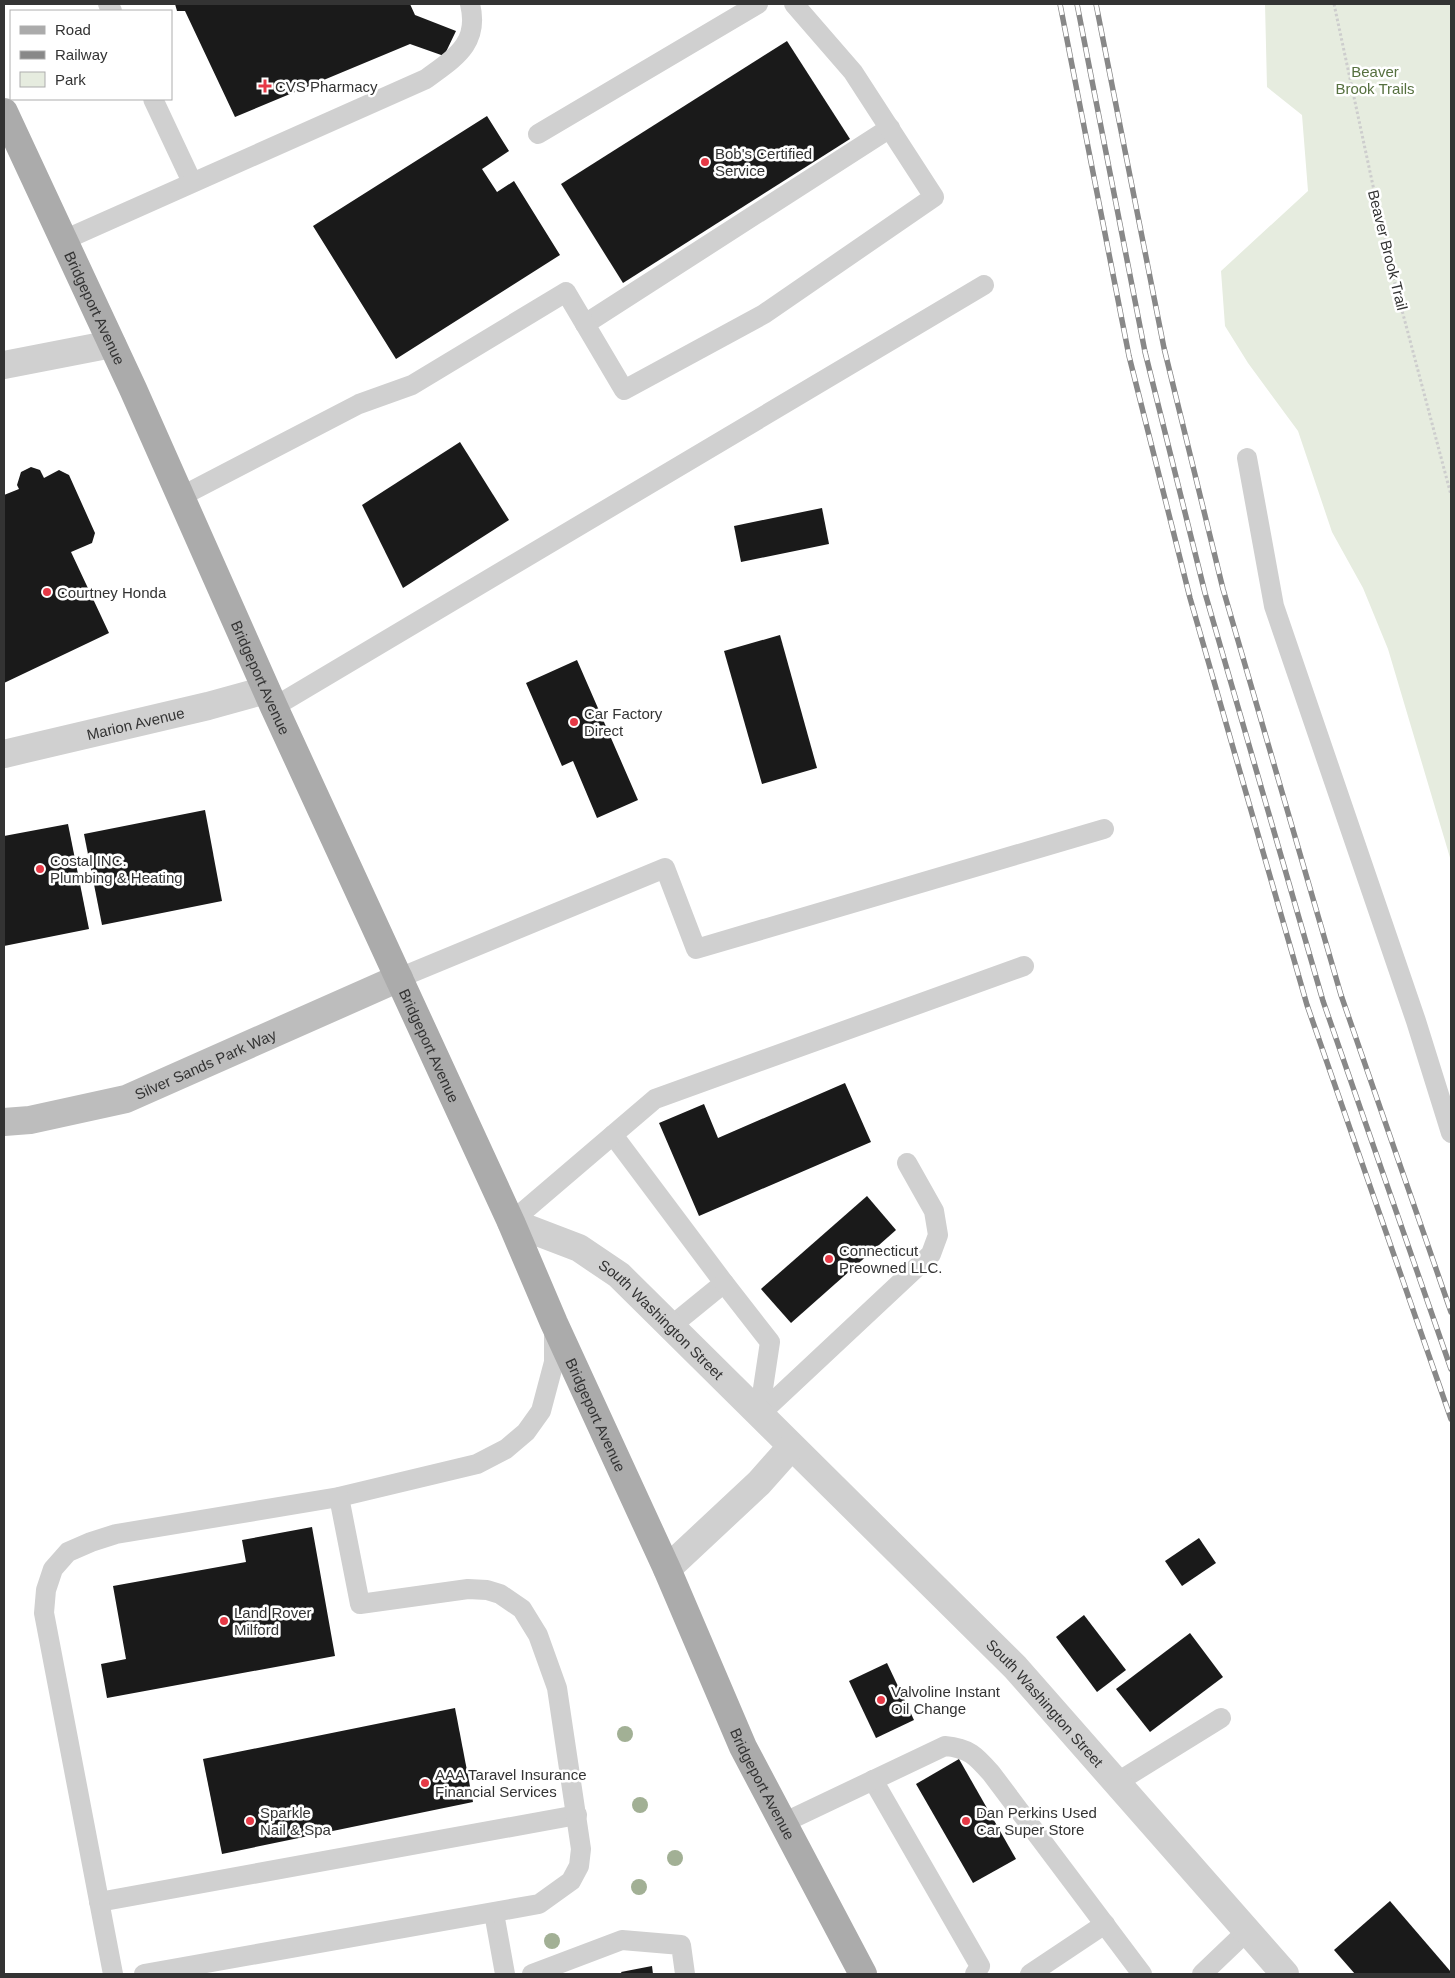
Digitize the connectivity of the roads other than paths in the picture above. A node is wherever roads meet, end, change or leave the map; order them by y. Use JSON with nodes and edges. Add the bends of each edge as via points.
{"nodes":[{"id":1,"x":470,"y":4,"type":"edge"},
{"id":2,"x":758,"y":4,"type":"edge"},
{"id":3,"x":794,"y":4,"type":"edge"},
{"id":4,"x":153,"y":100,"type":"edge"},
{"id":5,"x":4,"y":112,"type":"edge"},
{"id":6,"x":890,"y":128,"type":"junction"},
{"id":7,"x":538,"y":134,"type":"dead end"},
{"id":8,"x":11,"y":146,"type":"edge"},
{"id":9,"x":192,"y":182,"type":"junction"},
{"id":10,"x":64,"y":240,"type":"junction"},
{"id":11,"x":984,"y":285,"type":"dead end"},
{"id":12,"x":585,"y":324,"type":"junction"},
{"id":13,"x":112,"y":344,"type":"junction"},
{"id":14,"x":4,"y":365,"type":"edge"},
{"id":15,"x":1247,"y":458,"type":"dead end"},
{"id":16,"x":180,"y":497,"type":"junction"},
{"id":17,"x":270,"y":698,"type":"junction"},
{"id":18,"x":4,"y":754,"type":"edge"},
{"id":19,"x":1104,"y":829,"type":"dead end"},
{"id":20,"x":1024,"y":966,"type":"dead end"},
{"id":21,"x":399,"y":978,"type":"junction"},
{"id":22,"x":4,"y":1122,"type":"edge"},
{"id":23,"x":1451,"y":1133,"type":"edge"},
{"id":24,"x":613,"y":1135,"type":"junction"},
{"id":25,"x":907,"y":1162,"type":"dead end"},
{"id":26,"x":511,"y":1222,"type":"junction"},
{"id":27,"x":724,"y":1283,"type":"junction"},
{"id":28,"x":554,"y":1323,"type":"junction"},
{"id":29,"x":670,"y":1327,"type":"junction"},
{"id":30,"x":759,"y":1415,"type":"junction"},
{"id":31,"x":791,"y":1447,"type":"junction"},
{"id":32,"x":339,"y":1497,"type":"junction"},
{"id":33,"x":667,"y":1569,"type":"junction"},
{"id":34,"x":1221,"y":1718,"type":"dead end"},
{"id":35,"x":873,"y":1780,"type":"junction"},
{"id":36,"x":1116,"y":1783,"type":"junction"},
{"id":37,"x":577,"y":1815,"type":"junction"},
{"id":38,"x":783,"y":1823,"type":"junction"},
{"id":39,"x":99,"y":1902,"type":"junction"},
{"id":40,"x":494,"y":1913,"type":"junction"},
{"id":41,"x":1104,"y":1924,"type":"junction"},
{"id":42,"x":1247,"y":1931,"type":"junction"},
{"id":43,"x":981,"y":1972,"type":"edge"},
{"id":44,"x":113,"y":1974,"type":"edge"},
{"id":45,"x":144,"y":1974,"type":"edge"},
{"id":46,"x":505,"y":1974,"type":"edge"},
{"id":47,"x":532,"y":1974,"type":"edge"},
{"id":48,"x":685,"y":1974,"type":"edge"},
{"id":49,"x":863,"y":1974,"type":"edge"},
{"id":50,"x":1030,"y":1974,"type":"edge"},
{"id":51,"x":1142,"y":1974,"type":"edge"},
{"id":52,"x":1202,"y":1974,"type":"edge"},
{"id":53,"x":1285,"y":1974,"type":"edge"}],
"edges":[{"from":1,"to":9,"type":"lane","via":[[470,34],[461,53],[426,79]]},
{"from":2,"to":7,"type":"lane"},
{"from":3,"to":6,"type":"lane","via":[[853,72]]},
{"from":4,"to":9,"type":"lane"},
{"from":5,"to":8,"type":"main road","name":"Bridgeport Avenue"},
{"from":6,"to":12,"type":"lane"},
{"from":6,"to":12,"type":"lane","via":[[934,198],[764,314],[624,390]]},
{"from":8,"to":10,"type":"main road","name":"Bridgeport Avenue"},
{"from":9,"to":10,"type":"lane"},
{"from":10,"to":13,"type":"main road","name":"Bridgeport Avenue"},
{"from":11,"to":17,"type":"lane"},
{"from":12,"to":16,"type":"lane","via":[[566,292],[412,385],[359,404]]},
{"from":13,"to":14,"type":"street"},
{"from":13,"to":16,"type":"main road","name":"Bridgeport Avenue"},
{"from":15,"to":23,"type":"lane","via":[[1274,606]]},
{"from":16,"to":17,"type":"main road","name":"Bridgeport Avenue"},
{"from":17,"to":18,"type":"street","name":"Marion Avenue","via":[[208,706]]},
{"from":17,"to":21,"type":"main road","name":"Bridgeport Avenue"},
{"from":19,"to":21,"type":"lane","via":[[696,949],[666,868]]},
{"from":20,"to":24,"type":"lane","via":[[655,1099]]},
{"from":21,"to":22,"type":"street","name":"Silver Sands Park Way","via":[[126,1099],[30,1120]]},
{"from":21,"to":26,"type":"main road","name":"Bridgeport Avenue"},
{"from":24,"to":26,"type":"lane"},
{"from":24,"to":27,"type":"lane"},
{"from":25,"to":30,"type":"lane","via":[[934,1211],[938,1235],[931,1254]]},
{"from":26,"to":28,"type":"main road","name":"Bridgeport Avenue"},
{"from":26,"to":29,"type":"street","name":"South Washington Street","via":[[579,1248],[619,1275]]},
{"from":27,"to":29,"type":"lane"},
{"from":27,"to":30,"type":"lane","via":[[770,1342]]},
{"from":28,"to":32,"type":"lane","via":[[554,1362],[541,1411],[526,1432],[506,1449],[476,1464]]},
{"from":28,"to":33,"type":"main road","name":"Bridgeport Avenue"},
{"from":29,"to":30,"type":"street","name":"South Washington Street"},
{"from":30,"to":31,"type":"street","name":"South Washington Street"},
{"from":31,"to":33,"type":"street","via":[[759,1483]]},
{"from":31,"to":36,"type":"street","name":"South Washington Street","via":[[1015,1667]]},
{"from":32,"to":37,"type":"lane","via":[[360,1604],[468,1589],[500,1594],[522,1609],[538,1635],[557,1688]]},
{"from":32,"to":39,"type":"lane","via":[[116,1534],[68,1552],[54,1570],[46,1590],[44,1613]]},
{"from":33,"to":38,"type":"main road","name":"Bridgeport Avenue","via":[[743,1747]]},
{"from":34,"to":36,"type":"lane"},
{"from":35,"to":38,"type":"lane"},
{"from":35,"to":41,"type":"lane","via":[[945,1746],[962,1748],[977,1757]]},
{"from":35,"to":43,"type":"lane"},
{"from":36,"to":42,"type":"street","name":"South Washington Street"},
{"from":37,"to":39,"type":"lane"},
{"from":37,"to":40,"type":"lane","via":[[581,1849],[579,1866],[571,1881],[539,1904]]},
{"from":38,"to":49,"type":"main road","name":"Bridgeport Avenue"},
{"from":39,"to":44,"type":"lane"},
{"from":40,"to":45,"type":"lane"},
{"from":40,"to":46,"type":"lane"},
{"from":41,"to":50,"type":"lane"},
{"from":41,"to":51,"type":"lane"},
{"from":42,"to":52,"type":"lane"},
{"from":42,"to":53,"type":"street","name":"South Washington Street"},
{"from":47,"to":48,"type":"lane","via":[[622,1940],[680,1945]]}]}
